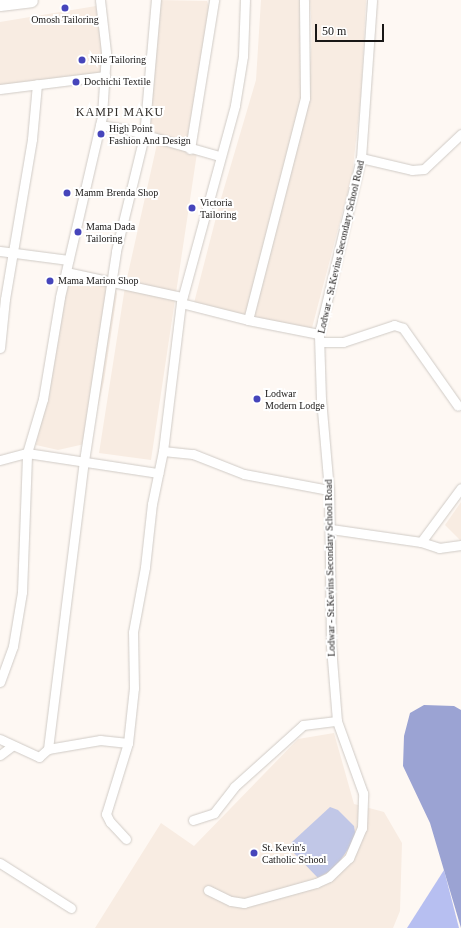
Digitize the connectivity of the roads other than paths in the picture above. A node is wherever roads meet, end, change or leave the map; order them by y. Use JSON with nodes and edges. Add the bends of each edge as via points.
{"nodes":[{"id":1,"x":31,"y":0,"type":"edge"},
{"id":2,"x":100,"y":0,"type":"edge"},
{"id":3,"x":156,"y":0,"type":"edge"},
{"id":4,"x":214,"y":0,"type":"edge"},
{"id":5,"x":245,"y":0,"type":"edge"},
{"id":6,"x":304,"y":0,"type":"edge"},
{"id":7,"x":372,"y":0,"type":"edge"},
{"id":8,"x":0,"y":4,"type":"edge"},
{"id":9,"x":105,"y":76,"type":"junction"},
{"id":10,"x":37,"y":84,"type":"junction"},
{"id":11,"x":0,"y":89,"type":"edge"},
{"id":12,"x":100,"y":125,"type":"junction"},
{"id":13,"x":461,"y":134,"type":"edge"},
{"id":14,"x":144,"y":136,"type":"junction"},
{"id":15,"x":190,"y":149,"type":"junction"},
{"id":16,"x":219,"y":156,"type":"junction"},
{"id":17,"x":362,"y":158,"type":"junction"},
{"id":18,"x":0,"y":251,"type":"edge"},
{"id":19,"x":14,"y":252,"type":"junction"},
{"id":20,"x":68,"y":260,"type":"junction"},
{"id":21,"x":66,"y":272,"type":"junction"},
{"id":22,"x":111,"y":283,"type":"junction"},
{"id":23,"x":182,"y":300,"type":"junction"},
{"id":24,"x":248,"y":320,"type":"junction"},
{"id":25,"x":320,"y":338,"type":"junction"},
{"id":26,"x":0,"y":348,"type":"edge"},
{"id":27,"x":458,"y":406,"type":"dead end"},
{"id":28,"x":163,"y":451,"type":"junction"},
{"id":29,"x":27,"y":453,"type":"junction"},
{"id":30,"x":0,"y":460,"type":"edge"},
{"id":31,"x":84,"y":461,"type":"junction"},
{"id":32,"x":158,"y":473,"type":"junction"},
{"id":33,"x":461,"y":488,"type":"edge"},
{"id":34,"x":329,"y":490,"type":"junction"},
{"id":35,"x":331,"y":529,"type":"junction"},
{"id":36,"x":421,"y":542,"type":"junction"},
{"id":37,"x":461,"y":545,"type":"edge"},
{"id":38,"x":0,"y":682,"type":"edge"},
{"id":39,"x":337,"y":721,"type":"junction"},
{"id":40,"x":0,"y":739,"type":"edge"},
{"id":41,"x":128,"y":743,"type":"junction"},
{"id":42,"x":12,"y":746,"type":"junction"},
{"id":43,"x":48,"y":749,"type":"junction"},
{"id":44,"x":0,"y":755,"type":"edge"},
{"id":45,"x":193,"y":820,"type":"dead end"},
{"id":46,"x":126,"y":839,"type":"dead end"},
{"id":47,"x":0,"y":863,"type":"edge"},
{"id":48,"x":208,"y":890,"type":"dead end"},
{"id":49,"x":71,"y":908,"type":"dead end"}],
"edges":[{"from":1,"to":8,"type":"main road"},
{"from":2,"to":9,"type":"street","via":[[106,52]]},
{"from":3,"to":14,"type":"street"},
{"from":4,"to":15,"type":"street"},
{"from":5,"to":16,"type":"street","via":[[240,78]]},
{"from":6,"to":24,"type":"street","via":[[305,98]]},
{"from":7,"to":17,"type":"street","name":"Lodwar - St.Kevins Secondary School Road"},
{"from":9,"to":10,"type":"street"},
{"from":9,"to":12,"type":"street"},
{"from":10,"to":11,"type":"street"},
{"from":10,"to":19,"type":"street","via":[[32,139]]},
{"from":12,"to":14,"type":"street"},
{"from":12,"to":20,"type":"street"},
{"from":13,"to":17,"type":"street","via":[[424,170],[412,170]]},
{"from":14,"to":15,"type":"street"},
{"from":14,"to":22,"type":"street","via":[[116,251]]},
{"from":15,"to":16,"type":"street"},
{"from":16,"to":23,"type":"street"},
{"from":17,"to":25,"type":"street","name":"Lodwar - St.Kevins Secondary School Road"},
{"from":18,"to":19,"type":"street"},
{"from":19,"to":20,"type":"street"},
{"from":19,"to":26,"type":"street"},
{"from":20,"to":21,"type":"street"},
{"from":21,"to":22,"type":"street"},
{"from":21,"to":29,"type":"street","via":[[44,399]]},
{"from":22,"to":23,"type":"street"},
{"from":22,"to":31,"type":"street"},
{"from":23,"to":24,"type":"street"},
{"from":23,"to":28,"type":"street"},
{"from":24,"to":25,"type":"street"},
{"from":25,"to":27,"type":"street","via":[[343,342],[394,325],[403,328]]},
{"from":25,"to":34,"type":"street","name":"Lodwar - St.Kevins Secondary School Road","via":[[321,399]]},
{"from":28,"to":32,"type":"street"},
{"from":28,"to":34,"type":"street","via":[[193,454],[244,474]]},
{"from":29,"to":30,"type":"street"},
{"from":29,"to":31,"type":"street"},
{"from":29,"to":38,"type":"street","via":[[22,592],[13,646]]},
{"from":31,"to":32,"type":"street"},
{"from":31,"to":43,"type":"street"},
{"from":32,"to":41,"type":"street","via":[[133,632],[134,688]]},
{"from":33,"to":36,"type":"street"},
{"from":34,"to":35,"type":"street","name":"Lodwar - St.Kevins Secondary School Road"},
{"from":35,"to":36,"type":"street"},
{"from":35,"to":39,"type":"street","name":"Lodwar - St.Kevins Secondary School Road","via":[[331,646]]},
{"from":36,"to":37,"type":"street","via":[[439,548]]},
{"from":39,"to":45,"type":"street","via":[[303,725],[234,787],[214,813]]},
{"from":39,"to":48,"type":"street","name":"Lodwar - St.Kevins Secondary School Road","via":[[363,793],[362,828],[349,858],[329,877],[316,883],[244,903],[231,901]]},
{"from":40,"to":42,"type":"street"},
{"from":41,"to":43,"type":"street","via":[[100,740]]},
{"from":41,"to":46,"type":"street","via":[[106,814]]},
{"from":42,"to":43,"type":"street","via":[[39,757]]},
{"from":42,"to":44,"type":"street"},
{"from":47,"to":49,"type":"street"}]}
